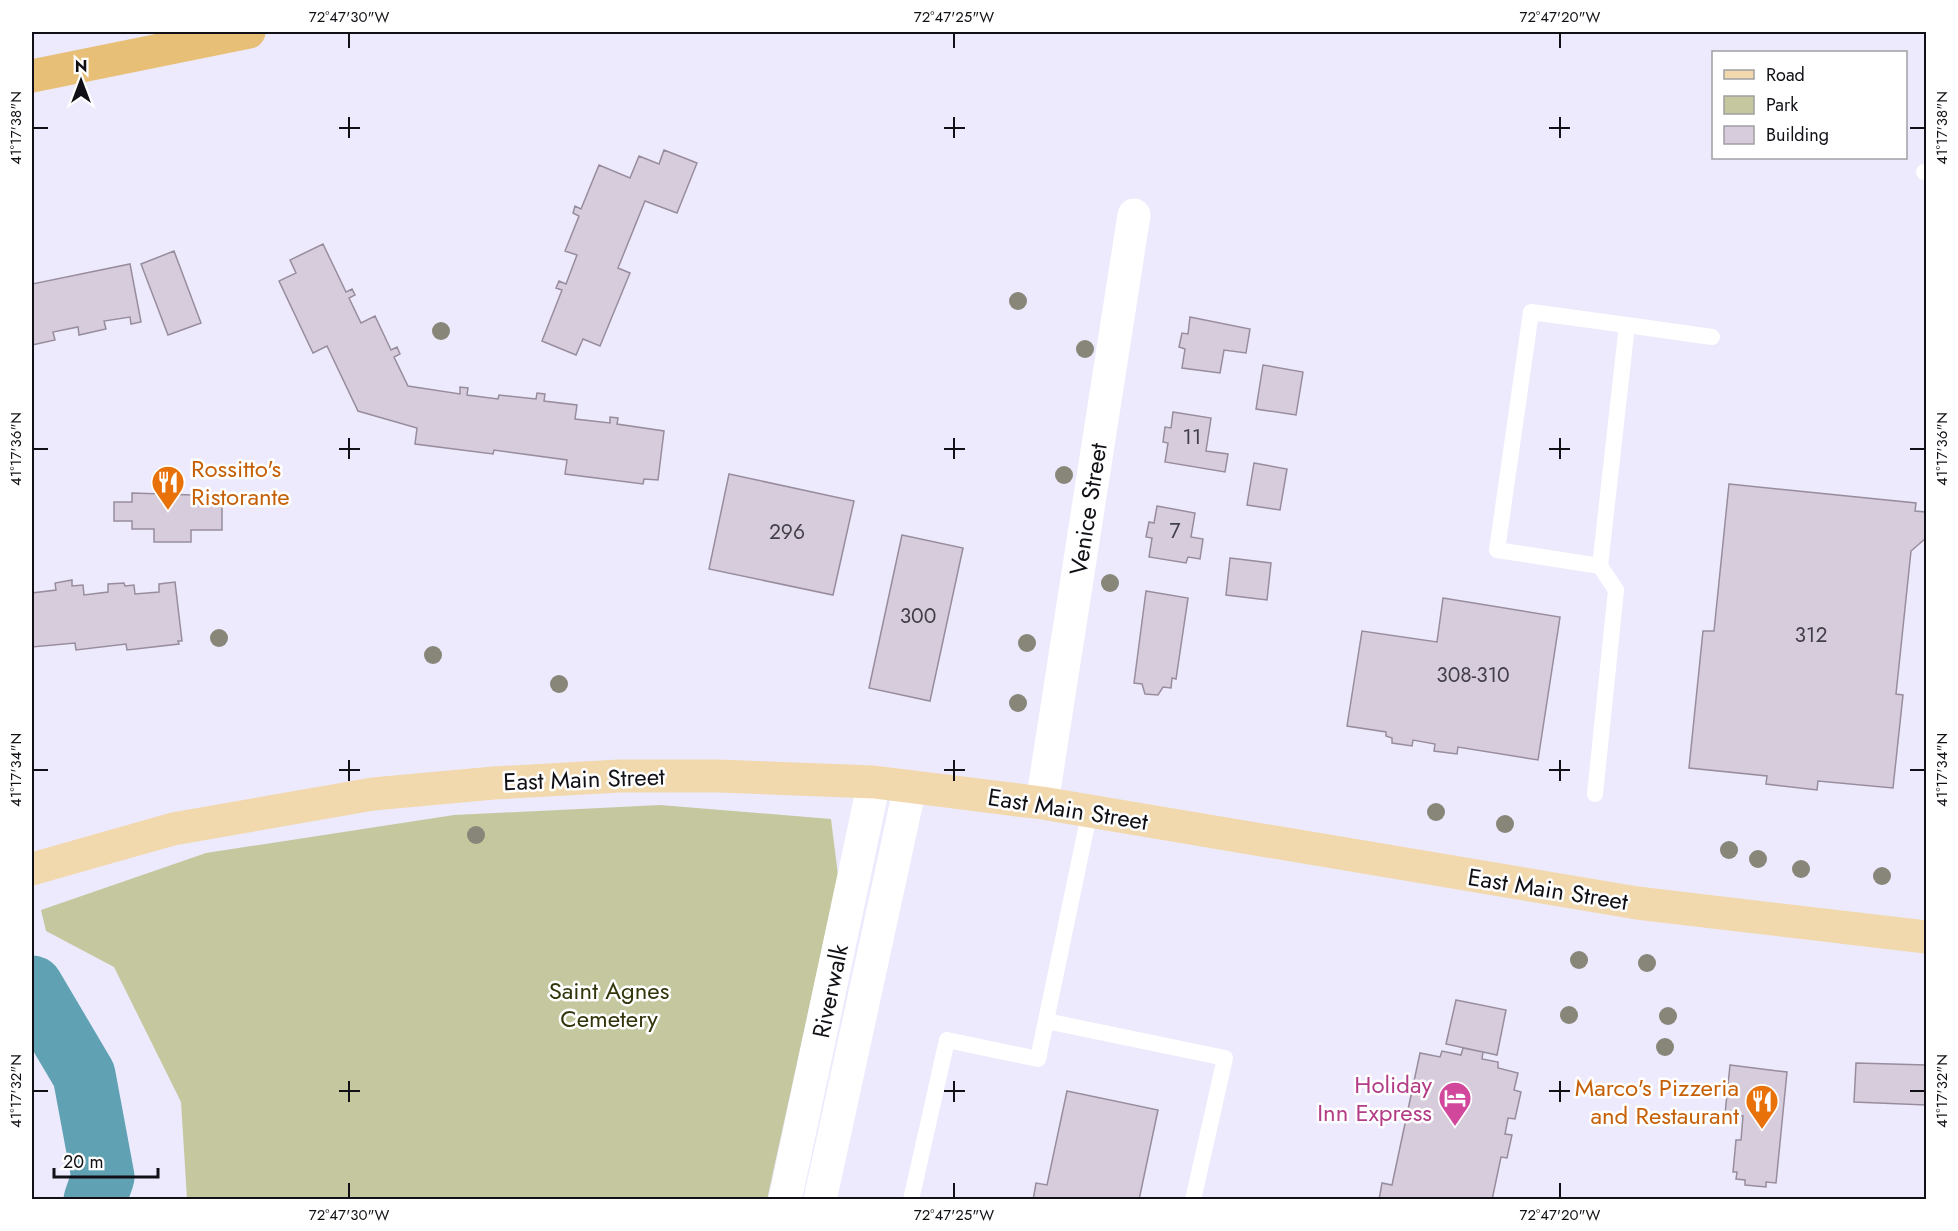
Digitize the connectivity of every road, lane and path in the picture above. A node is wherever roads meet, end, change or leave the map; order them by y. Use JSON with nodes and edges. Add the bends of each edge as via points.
{"nodes":[{"id":1,"x":249,"y":32,"type":"edge"},
{"id":2,"x":32,"y":76,"type":"edge"},
{"id":3,"x":1134,"y":215,"type":"dead end"},
{"id":4,"x":1627,"y":325,"type":"junction"},
{"id":5,"x":1712,"y":337,"type":"dead end"},
{"id":6,"x":1600,"y":566,"type":"junction"},
{"id":7,"x":874,"y":782,"type":"junction"},
{"id":8,"x":910,"y":787,"type":"junction"},
{"id":9,"x":1595,"y":794,"type":"dead end"},
{"id":10,"x":1042,"y":803,"type":"junction"},
{"id":11,"x":1090,"y":810,"type":"junction"},
{"id":12,"x":46,"y":864,"type":"edge"},
{"id":13,"x":1926,"y":937,"type":"edge"},
{"id":14,"x":1046,"y":1021,"type":"junction"},
{"id":15,"x":785,"y":1200,"type":"edge"},
{"id":16,"x":820,"y":1200,"type":"edge"},
{"id":17,"x":912,"y":1200,"type":"edge"},
{"id":18,"x":1193,"y":1200,"type":"edge"}],
"edges":[{"from":1,"to":2,"type":"highway"},
{"from":3,"to":10,"type":"street","name":"Venice Street"},
{"from":4,"to":5,"type":"lane"},
{"from":4,"to":6,"type":"lane"},
{"from":4,"to":6,"type":"lane","via":[[1531,312],[1497,550]]},
{"from":6,"to":9,"type":"lane","via":[[1616,590]]},
{"from":7,"to":8,"type":"main road","name":"East Main Street"},
{"from":7,"to":12,"type":"main road","name":"East Main Street","via":[[620,776],[373,794],[173,829]]},
{"from":7,"to":15,"type":"street","name":"Riverwalk"},
{"from":8,"to":10,"type":"main road","name":"East Main Street"},
{"from":8,"to":16,"type":"street","name":"Riverwalk"},
{"from":10,"to":11,"type":"main road","name":"East Main Street"},
{"from":11,"to":13,"type":"main road","name":"East Main Street","via":[[1637,903]]},
{"from":11,"to":14,"type":"lane"},
{"from":14,"to":17,"type":"lane","via":[[1038,1059],[946,1040]]},
{"from":14,"to":18,"type":"lane","via":[[1225,1058]]}]}
